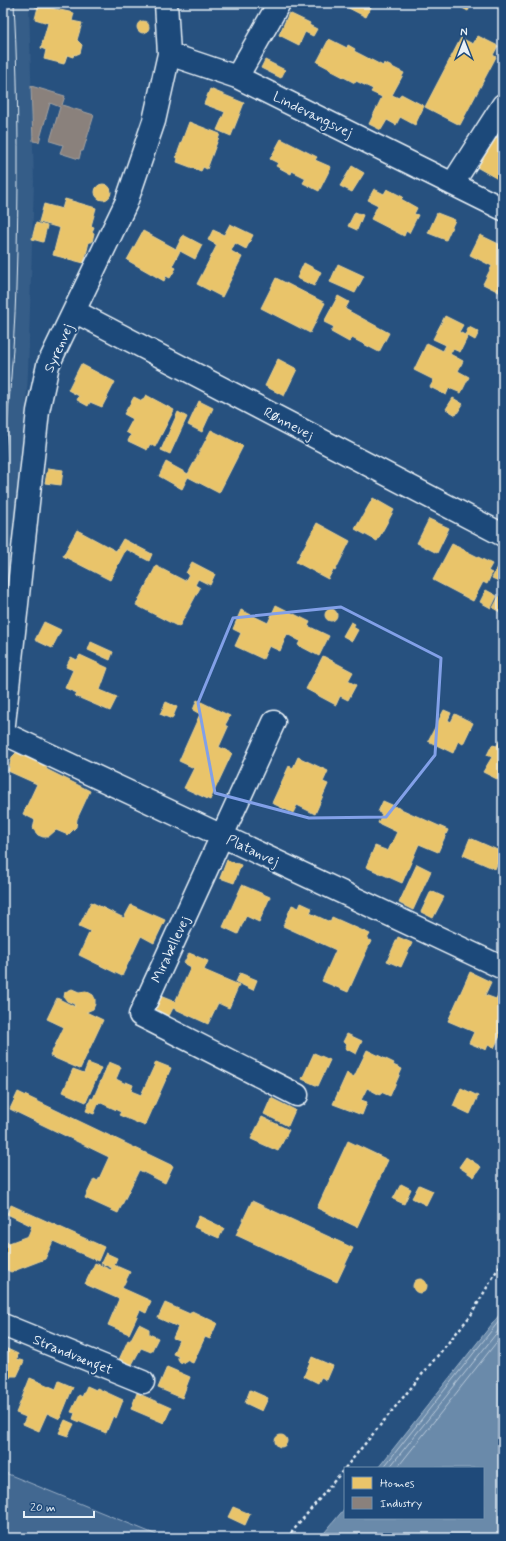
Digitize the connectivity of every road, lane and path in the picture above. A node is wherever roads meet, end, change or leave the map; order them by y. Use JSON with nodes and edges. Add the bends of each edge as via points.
{"nodes":[{"id":1,"x":166,"y":3,"type":"edge"},
{"id":2,"x":279,"y":3,"type":"edge"},
{"id":3,"x":170,"y":54,"type":"junction"},
{"id":4,"x":237,"y":76,"type":"junction"},
{"id":5,"x":503,"y":105,"type":"edge"},
{"id":6,"x":453,"y":183,"type":"junction"},
{"id":7,"x":503,"y":209,"type":"edge"},
{"id":8,"x":74,"y":311,"type":"junction"},
{"id":9,"x":503,"y":535,"type":"edge"},
{"id":10,"x":274,"y":722,"type":"dead end"},
{"id":11,"x":3,"y":733,"type":"edge"},
{"id":12,"x":223,"y":836,"type":"junction"},
{"id":13,"x":503,"y":968,"type":"edge"},
{"id":14,"x":297,"y":1095,"type":"dead end"},
{"id":15,"x":503,"y":1260,"type":"edge"},
{"id":16,"x":3,"y":1325,"type":"edge"},
{"id":17,"x":143,"y":1382,"type":"dead end"},
{"id":18,"x":346,"y":1467,"type":"edge"},
{"id":19,"x":344,"y":1469,"type":"edge"},
{"id":20,"x":287,"y":1538,"type":"edge"}],
"edges":[{"from":1,"to":3,"type":"street","name":"Syrenvej"},
{"from":2,"to":4,"type":"street"},
{"from":3,"to":4,"type":"street","name":"Lindevangsvej"},
{"from":3,"to":8,"type":"street","name":"Syrenvej","via":[[154,121],[126,203]]},
{"from":4,"to":6,"type":"street","name":"Lindevangsvej"},
{"from":5,"to":6,"type":"street"},
{"from":6,"to":7,"type":"street","name":"Lindevangsvej"},
{"from":8,"to":9,"type":"street","name":"Rønnevej"},
{"from":8,"to":11,"type":"street","name":"Syrenvej","via":[[48,365],[38,411]]},
{"from":10,"to":12,"type":"street","name":"Mirabellevej"},
{"from":11,"to":12,"type":"street","name":"Platanvej"},
{"from":12,"to":13,"type":"street","name":"Platanvej"},
{"from":12,"to":14,"type":"street","name":"Mirabellevej","via":[[140,1015]]},
{"from":15,"to":18,"type":"path","via":[[471,1315]]},
{"from":16,"to":17,"type":"street","name":"Strandvænget"},
{"from":19,"to":20,"type":"path"}]}
